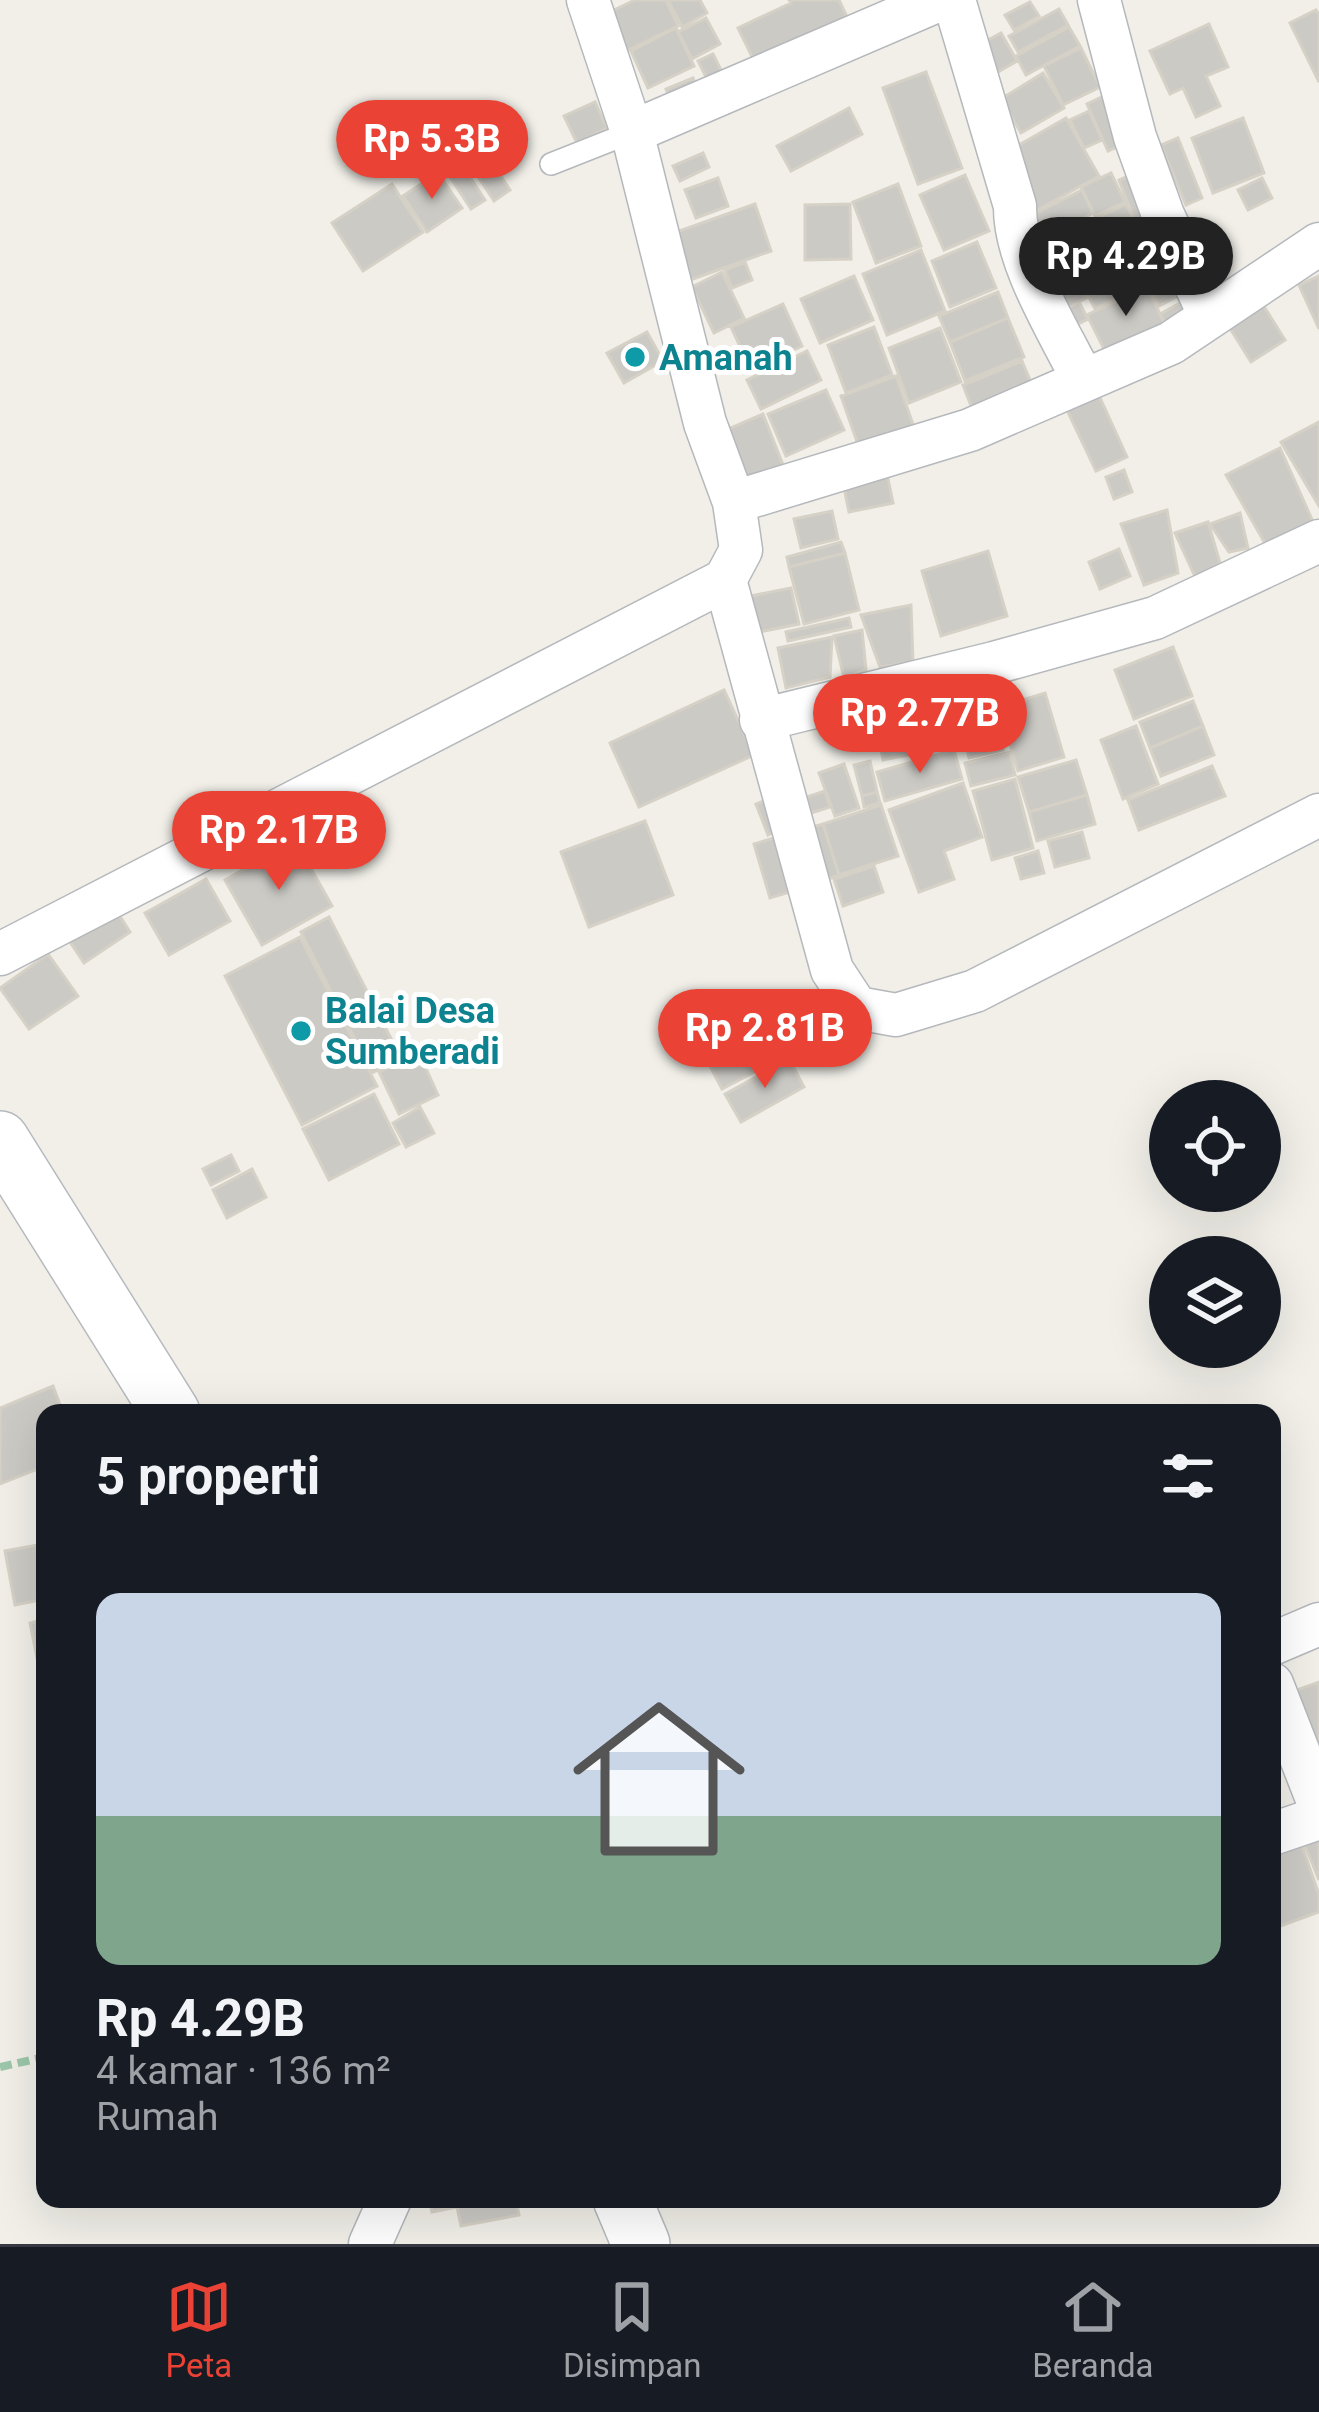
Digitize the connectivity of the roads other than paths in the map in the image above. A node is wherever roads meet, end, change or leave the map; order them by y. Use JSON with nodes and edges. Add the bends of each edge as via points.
{"nodes":[{"id":1,"x":588,"y":0,"type":"edge"},
{"id":2,"x":939,"y":0,"type":"edge"},
{"id":3,"x":954,"y":0,"type":"edge"},
{"id":4,"x":1099,"y":0,"type":"edge"},
{"id":5,"x":632,"y":132,"type":"junction"},
{"id":6,"x":551,"y":164,"type":"dead end"},
{"id":7,"x":1319,"y":244,"type":"edge"},
{"id":8,"x":1210,"y":316,"type":"junction"},
{"id":9,"x":1083,"y":380,"type":"junction"},
{"id":10,"x":734,"y":502,"type":"junction"},
{"id":11,"x":1319,"y":541,"type":"edge"},
{"id":12,"x":725,"y":580,"type":"junction"},
{"id":13,"x":761,"y":720,"type":"junction"},
{"id":14,"x":1319,"y":815,"type":"edge"},
{"id":15,"x":0,"y":954,"type":"edge"},
{"id":16,"x":0,"y":1139,"type":"edge"},
{"id":17,"x":165,"y":1404,"type":"edge"},
{"id":18,"x":1319,"y":1624,"type":"edge"},
{"id":19,"x":1281,"y":1639,"type":"edge"},
{"id":20,"x":1281,"y":1707,"type":"edge"},
{"id":21,"x":1319,"y":1804,"type":"edge"},
{"id":22,"x":1319,"y":1819,"type":"edge"},
{"id":23,"x":1281,"y":1831,"type":"edge"},
{"id":24,"x":386,"y":2208,"type":"edge"},
{"id":25,"x":626,"y":2208,"type":"edge"},
{"id":26,"x":370,"y":2244,"type":"edge"},
{"id":27,"x":641,"y":2244,"type":"edge"}],
"edges":[{"from":1,"to":5,"type":"street"},
{"from":2,"to":5,"type":"street"},
{"from":3,"to":9,"type":"street","via":[[1021,246]]},
{"from":4,"to":8,"type":"street","via":[[1135,136]]},
{"from":5,"to":6,"type":"lane"},
{"from":5,"to":10,"type":"street","via":[[705,423]]},
{"from":7,"to":8,"type":"street"},
{"from":8,"to":9,"type":"street","via":[[1171,343]]},
{"from":9,"to":10,"type":"street","via":[[970,430]]},
{"from":10,"to":12,"type":"street","via":[[741,550]]},
{"from":11,"to":13,"type":"street","via":[[1155,618]]},
{"from":12,"to":13,"type":"street"},
{"from":12,"to":15,"type":"street"},
{"from":13,"to":14,"type":"street","via":[[832,970],[856,1008],[896,1016],[975,991]]},
{"from":16,"to":17,"type":"main road"},
{"from":18,"to":19,"type":"street"},
{"from":20,"to":21,"type":"street"},
{"from":22,"to":23,"type":"street"},
{"from":24,"to":26,"type":"street"},
{"from":25,"to":27,"type":"main road"}]}
